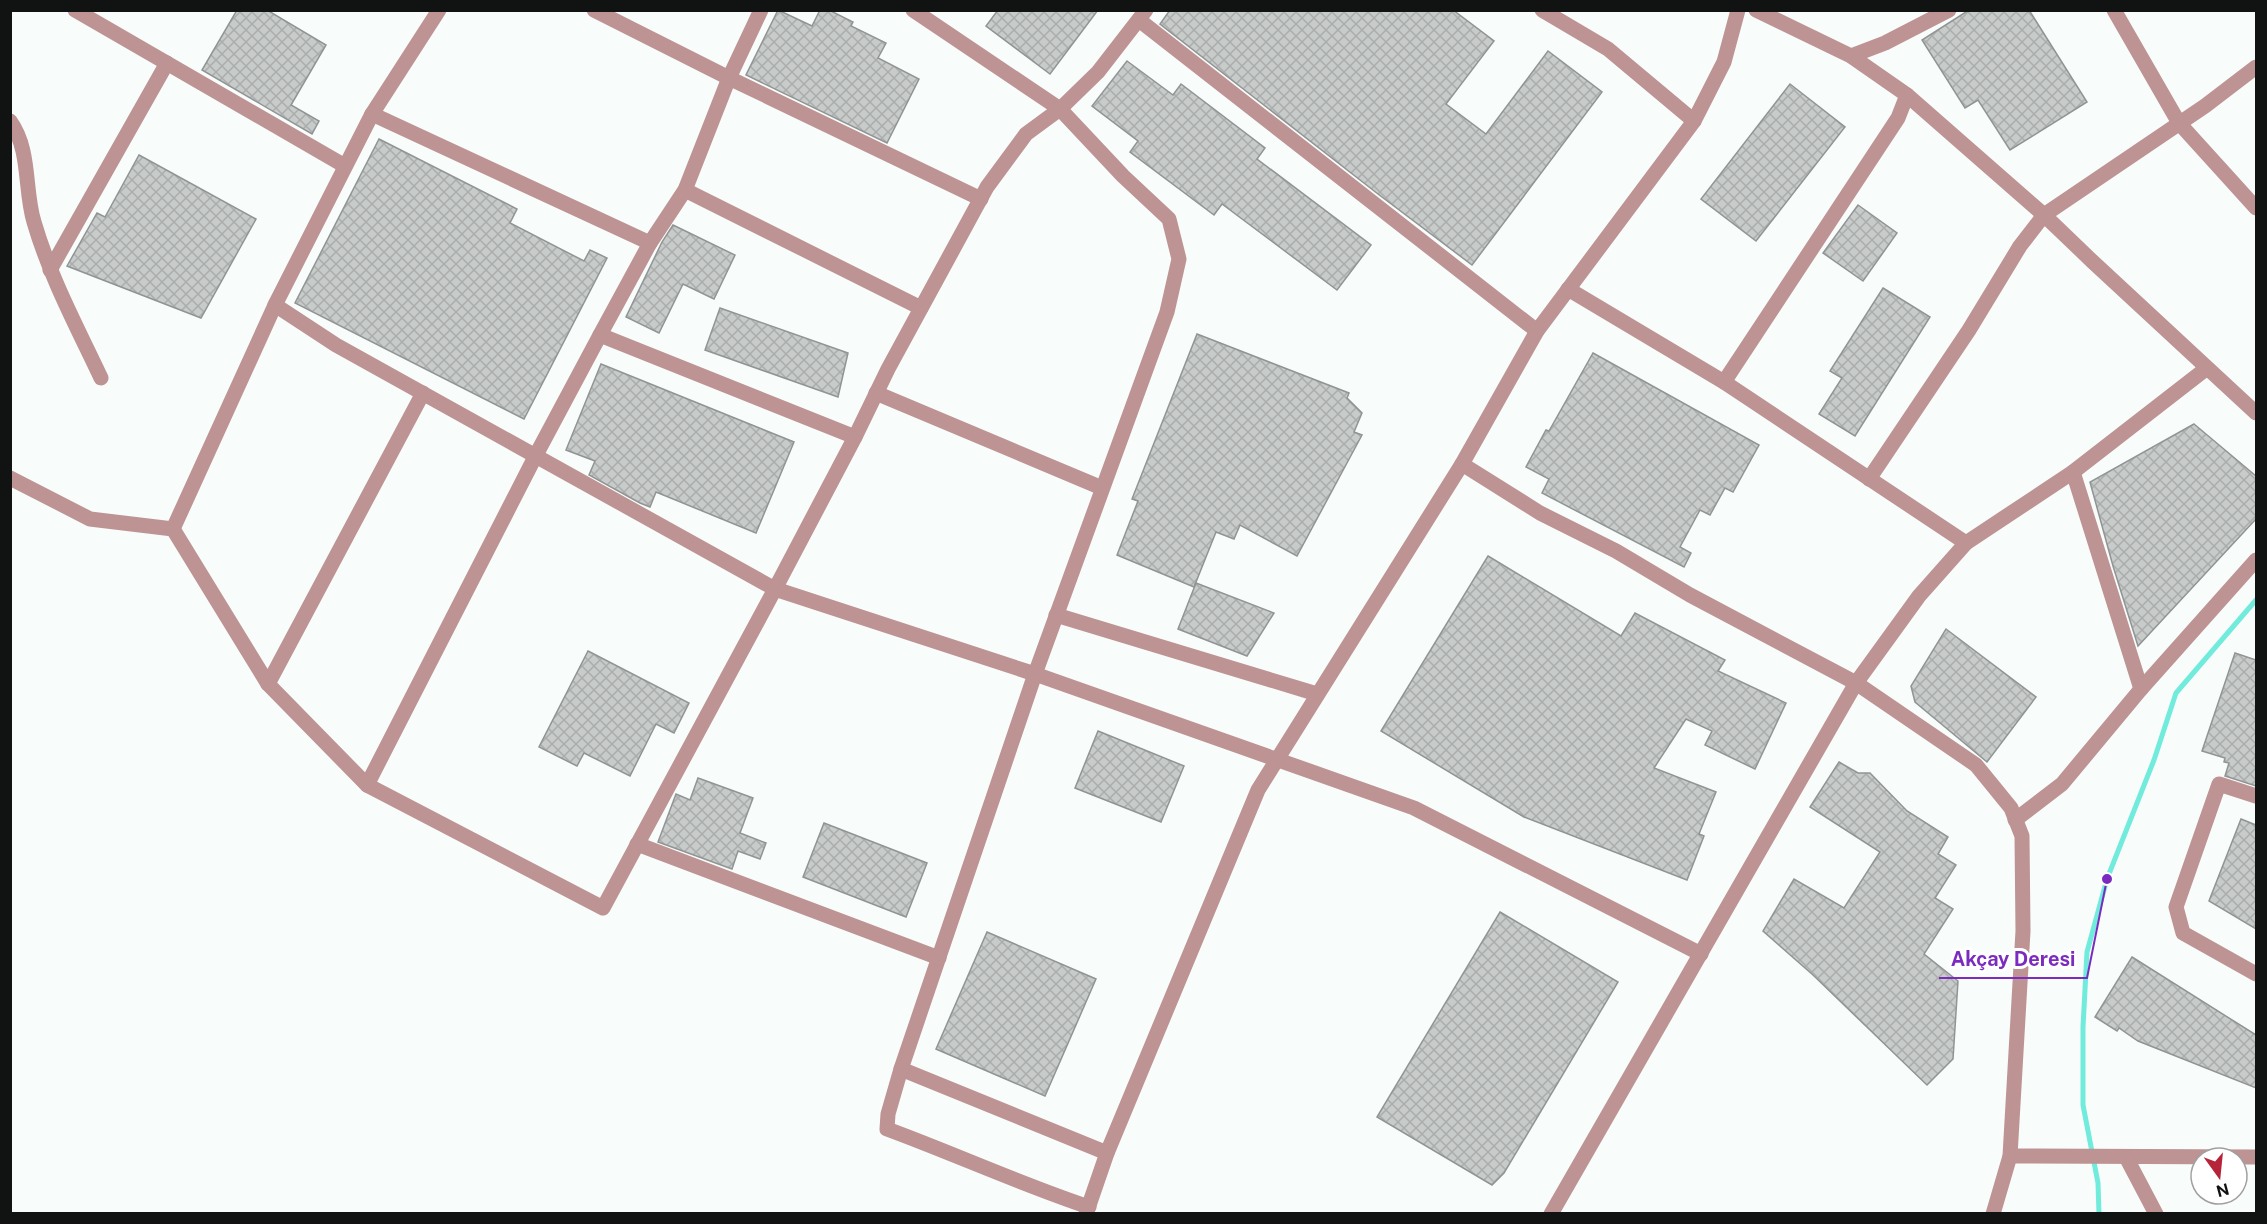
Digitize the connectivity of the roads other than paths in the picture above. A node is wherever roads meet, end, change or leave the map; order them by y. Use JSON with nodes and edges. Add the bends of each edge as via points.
{"nodes":[{"id":1,"x":75,"y":10,"type":"edge"},
{"id":2,"x":107,"y":10,"type":"edge"},
{"id":3,"x":439,"y":10,"type":"edge"},
{"id":4,"x":594,"y":10,"type":"edge"},
{"id":5,"x":761,"y":10,"type":"edge"},
{"id":6,"x":913,"y":10,"type":"edge"},
{"id":7,"x":1542,"y":10,"type":"edge"},
{"id":8,"x":1738,"y":10,"type":"edge"},
{"id":9,"x":1756,"y":10,"type":"edge"},
{"id":10,"x":1949,"y":10,"type":"edge"},
{"id":11,"x":2114,"y":10,"type":"edge"},
{"id":12,"x":1143,"y":15,"type":"edge"},
{"id":13,"x":101,"y":26,"type":"junction"},
{"id":14,"x":1851,"y":56,"type":"junction"},
{"id":15,"x":166,"y":63,"type":"junction"},
{"id":16,"x":2256,"y":67,"type":"edge"},
{"id":17,"x":729,"y":78,"type":"junction"},
{"id":18,"x":1907,"y":95,"type":"junction"},
{"id":19,"x":1060,"y":110,"type":"junction"},
{"id":20,"x":372,"y":114,"type":"junction"},
{"id":21,"x":1694,"y":122,"type":"junction"},
{"id":22,"x":2179,"y":123,"type":"junction"},
{"id":23,"x":13,"y":134,"type":"edge"},
{"id":24,"x":345,"y":166,"type":"junction"},
{"id":25,"x":685,"y":190,"type":"junction"},
{"id":26,"x":981,"y":199,"type":"junction"},
{"id":27,"x":2256,"y":208,"type":"edge"},
{"id":28,"x":2044,"y":214,"type":"junction"},
{"id":29,"x":650,"y":243,"type":"junction"},
{"id":30,"x":50,"y":270,"type":"junction"},
{"id":31,"x":1568,"y":289,"type":"junction"},
{"id":32,"x":274,"y":305,"type":"junction"},
{"id":33,"x":921,"y":308,"type":"junction"},
{"id":34,"x":1537,"y":331,"type":"junction"},
{"id":35,"x":600,"y":335,"type":"junction"},
{"id":36,"x":2207,"y":368,"type":"junction"},
{"id":37,"x":101,"y":378,"type":"dead end"},
{"id":38,"x":1724,"y":382,"type":"junction"},
{"id":39,"x":423,"y":393,"type":"junction"},
{"id":40,"x":876,"y":393,"type":"junction"},
{"id":41,"x":2256,"y":413,"type":"edge"},
{"id":42,"x":855,"y":437,"type":"junction"},
{"id":43,"x":536,"y":455,"type":"junction"},
{"id":44,"x":1462,"y":464,"type":"junction"},
{"id":45,"x":2073,"y":472,"type":"junction"},
{"id":46,"x":10,"y":478,"type":"edge"},
{"id":47,"x":1869,"y":479,"type":"junction"},
{"id":48,"x":1102,"y":488,"type":"junction"},
{"id":49,"x":173,"y":528,"type":"junction"},
{"id":50,"x":1966,"y":543,"type":"junction"},
{"id":51,"x":2256,"y":560,"type":"edge"},
{"id":52,"x":775,"y":589,"type":"junction"},
{"id":53,"x":1056,"y":615,"type":"junction"},
{"id":54,"x":1035,"y":674,"type":"junction"},
{"id":55,"x":1856,"y":683,"type":"junction"},
{"id":56,"x":268,"y":684,"type":"junction"},
{"id":57,"x":2141,"y":689,"type":"junction"},
{"id":58,"x":1317,"y":694,"type":"junction"},
{"id":59,"x":1278,"y":758,"type":"junction"},
{"id":60,"x":366,"y":785,"type":"junction"},
{"id":61,"x":2256,"y":796,"type":"edge"},
{"id":62,"x":2015,"y":820,"type":"junction"},
{"id":63,"x":637,"y":844,"type":"junction"},
{"id":64,"x":1701,"y":954,"type":"junction"},
{"id":65,"x":939,"y":958,"type":"junction"},
{"id":66,"x":2256,"y":974,"type":"edge"},
{"id":67,"x":901,"y":1069,"type":"junction"},
{"id":68,"x":1107,"y":1153,"type":"junction"},
{"id":69,"x":2010,"y":1156,"type":"junction"},
{"id":70,"x":2126,"y":1157,"type":"junction"},
{"id":71,"x":2256,"y":1157,"type":"edge"},
{"id":72,"x":1088,"y":1210,"type":"edge"},
{"id":73,"x":1551,"y":1214,"type":"edge"},
{"id":74,"x":1993,"y":1214,"type":"edge"},
{"id":75,"x":2156,"y":1214,"type":"edge"}],
"edges":[{"from":1,"to":13,"type":"street"},
{"from":2,"to":13,"type":"street"},
{"from":3,"to":20,"type":"street"},
{"from":4,"to":17,"type":"street"},
{"from":5,"to":17,"type":"street"},
{"from":6,"to":19,"type":"street"},
{"from":7,"to":21,"type":"street","via":[[1608,49]]},
{"from":8,"to":21,"type":"street","via":[[1724,62]]},
{"from":9,"to":14,"type":"street"},
{"from":10,"to":14,"type":"street"},
{"from":11,"to":22,"type":"street"},
{"from":12,"to":19,"type":"street","via":[[1098,72]]},
{"from":12,"to":34,"type":"street"},
{"from":13,"to":15,"type":"street"},
{"from":14,"to":18,"type":"street"},
{"from":15,"to":24,"type":"street"},
{"from":15,"to":30,"type":"street"},
{"from":16,"to":22,"type":"street"},
{"from":17,"to":25,"type":"street"},
{"from":17,"to":26,"type":"street"},
{"from":18,"to":28,"type":"street"},
{"from":18,"to":38,"type":"street","via":[[1898,118]]},
{"from":19,"to":26,"type":"street","via":[[1026,134]]},
{"from":19,"to":48,"type":"street","via":[[1169,219],[1179,259],[1167,312]]},
{"from":20,"to":24,"type":"street"},
{"from":20,"to":29,"type":"street"},
{"from":21,"to":31,"type":"street"},
{"from":22,"to":27,"type":"street"},
{"from":22,"to":28,"type":"street"},
{"from":23,"to":30,"type":"street","via":[[26,171],[33,219]]},
{"from":24,"to":32,"type":"street"},
{"from":25,"to":29,"type":"street"},
{"from":25,"to":33,"type":"street"},
{"from":26,"to":33,"type":"street"},
{"from":28,"to":36,"type":"street"},
{"from":28,"to":47,"type":"street"},
{"from":29,"to":35,"type":"street"},
{"from":30,"to":37,"type":"street"},
{"from":31,"to":34,"type":"street"},
{"from":31,"to":38,"type":"street"},
{"from":32,"to":39,"type":"street"},
{"from":32,"to":49,"type":"street"},
{"from":33,"to":40,"type":"street"},
{"from":34,"to":44,"type":"street"},
{"from":35,"to":42,"type":"street"},
{"from":35,"to":43,"type":"street"},
{"from":36,"to":41,"type":"street"},
{"from":36,"to":45,"type":"street"},
{"from":38,"to":47,"type":"street"},
{"from":39,"to":43,"type":"street"},
{"from":39,"to":56,"type":"street"},
{"from":40,"to":42,"type":"street"},
{"from":40,"to":48,"type":"street"},
{"from":42,"to":52,"type":"street"},
{"from":43,"to":52,"type":"street"},
{"from":43,"to":60,"type":"street"},
{"from":44,"to":55,"type":"street","via":[[1540,513]]},
{"from":44,"to":58,"type":"street"},
{"from":45,"to":50,"type":"street"},
{"from":45,"to":57,"type":"street"},
{"from":46,"to":49,"type":"street","via":[[90,519]]},
{"from":47,"to":50,"type":"street"},
{"from":48,"to":53,"type":"street"},
{"from":49,"to":56,"type":"street"},
{"from":50,"to":55,"type":"street","via":[[1919,596]]},
{"from":51,"to":57,"type":"street"},
{"from":52,"to":54,"type":"street"},
{"from":52,"to":63,"type":"street"},
{"from":53,"to":54,"type":"street"},
{"from":53,"to":58,"type":"street"},
{"from":54,"to":59,"type":"street"},
{"from":54,"to":65,"type":"street"},
{"from":55,"to":62,"type":"street","via":[[1976,765],[2011,808]]},
{"from":55,"to":64,"type":"street"},
{"from":56,"to":60,"type":"street"},
{"from":57,"to":62,"type":"street","via":[[2062,784]]},
{"from":58,"to":59,"type":"street"},
{"from":59,"to":64,"type":"street","via":[[1414,808]]},
{"from":59,"to":68,"type":"street","via":[[1258,790]]},
{"from":60,"to":63,"type":"street","via":[[603,908]]},
{"from":61,"to":66,"type":"street","via":[[2219,784],[2176,908],[2183,933]]},
{"from":62,"to":69,"type":"street","via":[[2022,836],[2023,931]]},
{"from":63,"to":65,"type":"street"},
{"from":64,"to":73,"type":"street"},
{"from":65,"to":67,"type":"street"},
{"from":67,"to":68,"type":"street"},
{"from":67,"to":72,"type":"street","via":[[887,1129]]},
{"from":68,"to":72,"type":"street"},
{"from":69,"to":70,"type":"street"},
{"from":69,"to":74,"type":"street"},
{"from":70,"to":71,"type":"street"},
{"from":70,"to":75,"type":"street"}]}
